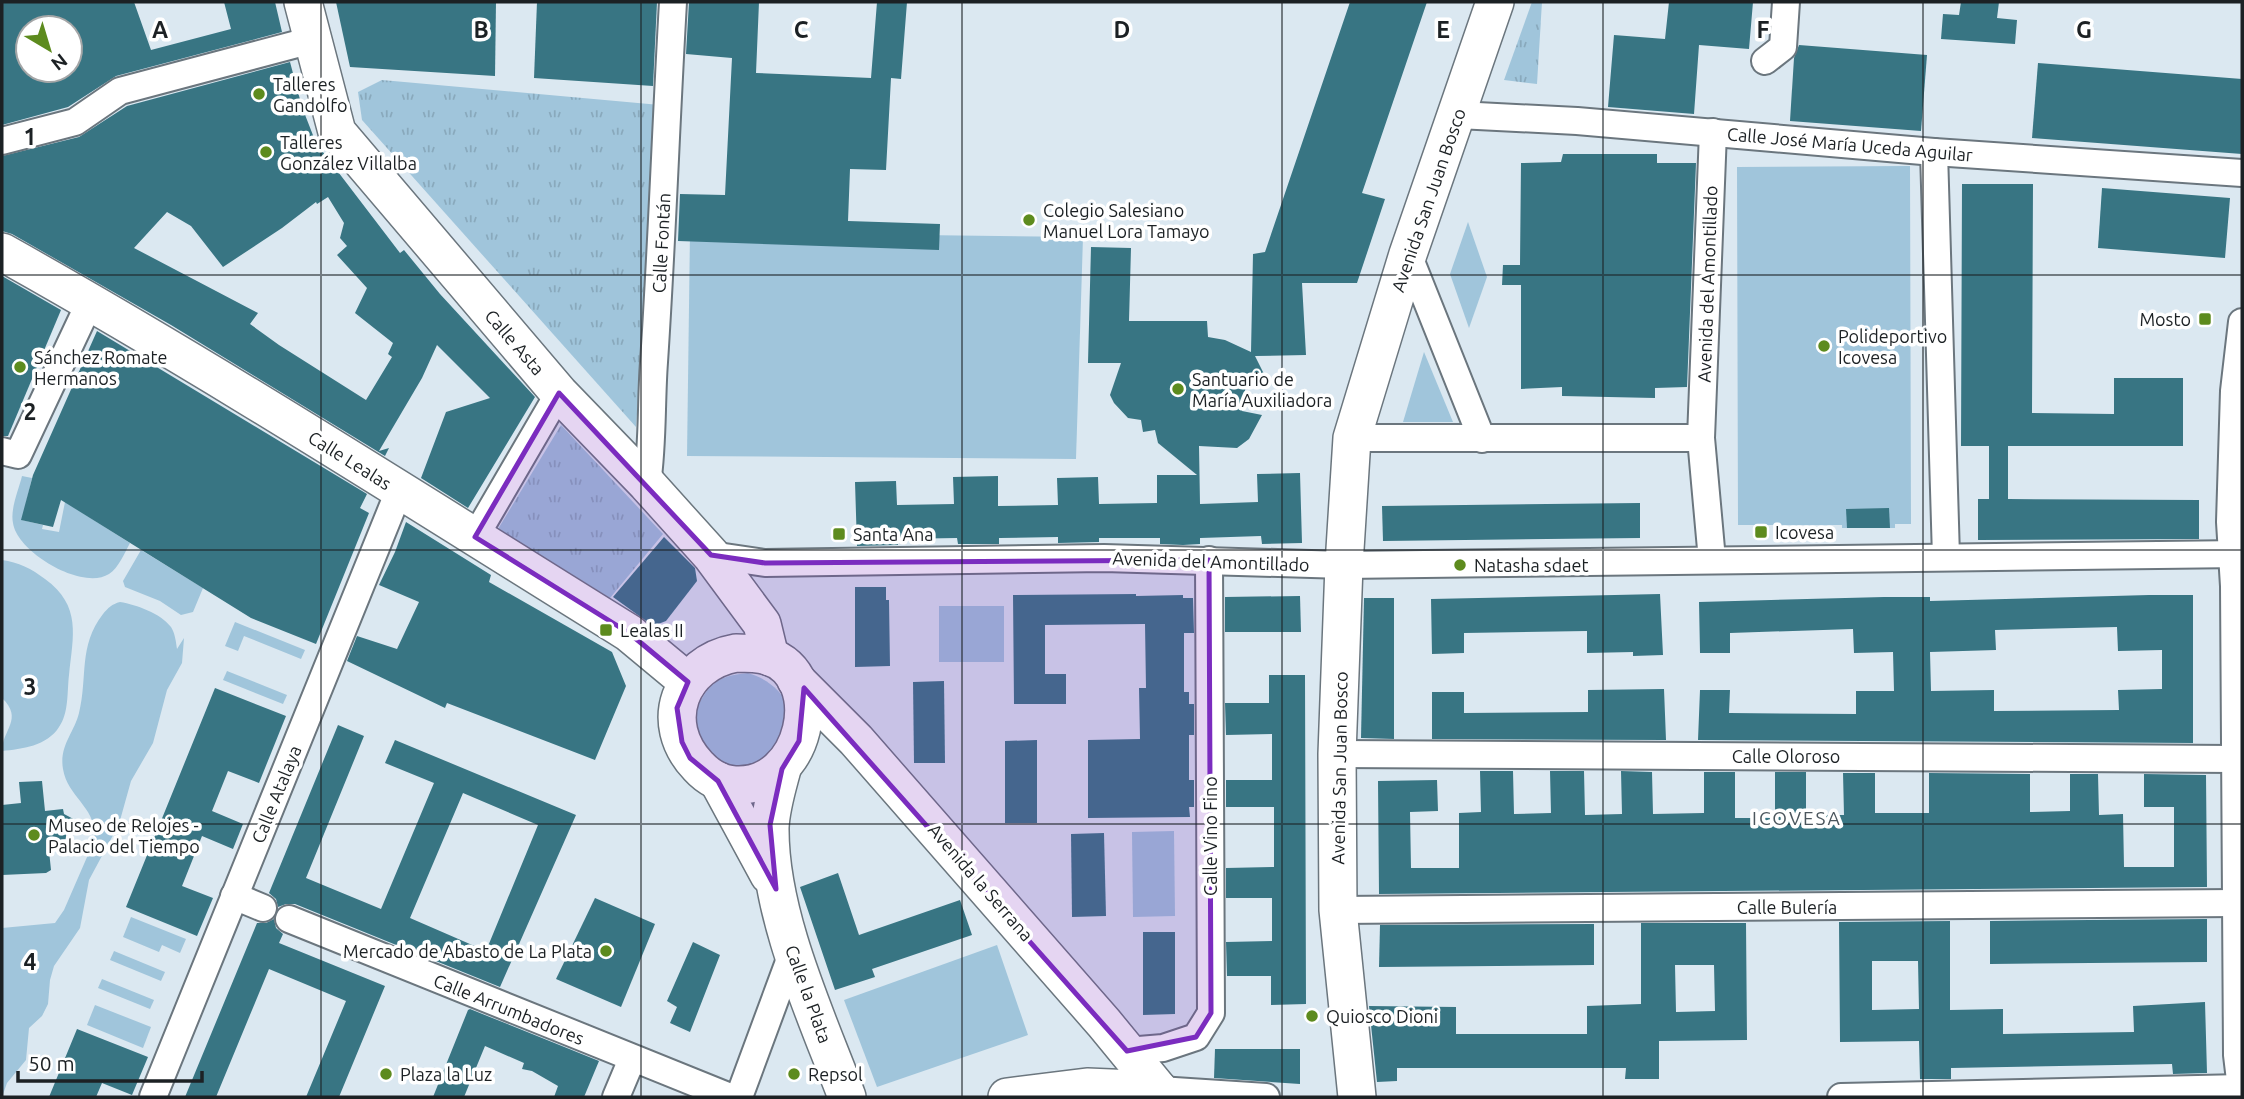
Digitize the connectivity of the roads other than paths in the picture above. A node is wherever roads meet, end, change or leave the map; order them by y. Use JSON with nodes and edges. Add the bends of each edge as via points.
{"nodes":[{"id":1,"x":303,"y":2,"type":"edge"},
{"id":2,"x":673,"y":2,"type":"edge"},
{"id":3,"x":1495,"y":2,"type":"edge"},
{"id":4,"x":1786,"y":2,"type":"edge"},
{"id":5,"x":312,"y":40,"type":"junction"},
{"id":6,"x":1765,"y":61,"type":"dead end"},
{"id":7,"x":1458,"y":116,"type":"junction"},
{"id":8,"x":1713,"y":132,"type":"junction"},
{"id":9,"x":2,"y":141,"type":"edge"},
{"id":10,"x":1934,"y":152,"type":"junction"},
{"id":11,"x":2242,"y":173,"type":"edge"},
{"id":12,"x":2,"y":252,"type":"edge"},
{"id":13,"x":1408,"y":254,"type":"junction"},
{"id":14,"x":90,"y":302,"type":"junction"},
{"id":15,"x":2242,"y":322,"type":"edge"},
{"id":16,"x":2238,"y":391,"type":"edge"},
{"id":17,"x":559,"y":393,"type":"junction"},
{"id":18,"x":1352,"y":438,"type":"junction"},
{"id":19,"x":1701,"y":438,"type":"junction"},
{"id":20,"x":1482,"y":439,"type":"junction"},
{"id":21,"x":2,"y":451,"type":"edge"},
{"id":22,"x":648,"y":484,"type":"junction"},
{"id":23,"x":399,"y":491,"type":"junction"},
{"id":24,"x":475,"y":537,"type":"junction"},
{"id":25,"x":2238,"y":554,"type":"edge"},
{"id":26,"x":711,"y":555,"type":"junction"},
{"id":27,"x":1946,"y":557,"type":"junction"},
{"id":28,"x":1209,"y":560,"type":"junction"},
{"id":29,"x":1712,"y":560,"type":"junction"},
{"id":30,"x":1344,"y":565,"type":"junction"},
{"id":31,"x":783,"y":668,"type":"junction"},
{"id":32,"x":688,"y":682,"type":"junction"},
{"id":33,"x":1337,"y":754,"type":"junction"},
{"id":34,"x":2235,"y":759,"type":"junction"},
{"id":35,"x":782,"y":769,"type":"junction"},
{"id":36,"x":718,"y":781,"type":"junction"},
{"id":37,"x":2239,"y":788,"type":"edge"},
{"id":38,"x":776,"y":888,"type":"junction"},
{"id":39,"x":234,"y":896,"type":"junction"},
{"id":40,"x":2236,"y":903,"type":"junction"},
{"id":41,"x":263,"y":908,"type":"dead end"},
{"id":42,"x":1338,"y":910,"type":"junction"},
{"id":43,"x":289,"y":919,"type":"dead end"},
{"id":44,"x":793,"y":951,"type":"junction"},
{"id":45,"x":814,"y":1008,"type":"junction"},
{"id":46,"x":768,"y":1020,"type":"junction"},
{"id":47,"x":1127,"y":1051,"type":"junction"},
{"id":48,"x":632,"y":1059,"type":"junction"},
{"id":49,"x":2242,"y":1088,"type":"edge"},
{"id":50,"x":1162,"y":1094,"type":"edge"},
{"id":51,"x":153,"y":1097,"type":"edge"},
{"id":52,"x":616,"y":1097,"type":"edge"},
{"id":53,"x":730,"y":1097,"type":"edge"},
{"id":54,"x":739,"y":1097,"type":"edge"},
{"id":55,"x":847,"y":1097,"type":"edge"},
{"id":56,"x":1007,"y":1097,"type":"edge"},
{"id":57,"x":1266,"y":1097,"type":"edge"},
{"id":58,"x":1357,"y":1097,"type":"edge"},
{"id":59,"x":1841,"y":1097,"type":"edge"},
{"id":60,"x":2242,"y":1097,"type":"edge"}],
"edges":[{"from":1,"to":5,"type":"street","name":"Calle Asta"},
{"from":2,"to":22,"type":"street","name":"Calle Fontán"},
{"from":3,"to":7,"type":"street","name":"Avenida San Juan Bosco"},
{"from":4,"to":6,"type":"street","via":[[1783,47]]},
{"from":5,"to":9,"type":"street","via":[[120,91],[75,122]]},
{"from":5,"to":17,"type":"street","name":"Calle Asta","via":[[337,132]]},
{"from":7,"to":8,"type":"street","name":"Calle José María Uceda Aguilar"},
{"from":7,"to":13,"type":"street","name":"Avenida San Juan Bosco"},
{"from":8,"to":10,"type":"street","name":"Calle José María Uceda Aguilar"},
{"from":8,"to":19,"type":"street","name":"Avenida del Amontillado"},
{"from":10,"to":11,"type":"street","name":"Calle José María Uceda Aguilar"},
{"from":10,"to":27,"type":"street"},
{"from":12,"to":14,"type":"street","name":"Calle Lealas"},
{"from":13,"to":18,"type":"street","name":"Avenida San Juan Bosco"},
{"from":13,"to":20,"type":"street"},
{"from":14,"to":21,"type":"street","via":[[18,455]]},
{"from":14,"to":23,"type":"street","name":"Calle Lealas"},
{"from":15,"to":16,"type":"street"},
{"from":16,"to":25,"type":"street","via":[[2230,522]]},
{"from":17,"to":22,"type":"street","name":"Calle Asta"},
{"from":17,"to":24,"type":"street"},
{"from":18,"to":20,"type":"street"},
{"from":18,"to":30,"type":"street","name":"Avenida San Juan Bosco"},
{"from":19,"to":20,"type":"street"},
{"from":19,"to":29,"type":"street","name":"Avenida del Amontillado"},
{"from":22,"to":26,"type":"street","name":"Calle Asta"},
{"from":23,"to":24,"type":"street","name":"Calle Lealas"},
{"from":23,"to":39,"type":"street","name":"Calle Atalaya"},
{"from":24,"to":32,"type":"street","name":"Calle Lealas","via":[[629,633]]},
{"from":25,"to":27,"type":"street","name":"Avenida del Amontillado"},
{"from":25,"to":34,"type":"street"},
{"from":26,"to":28,"type":"street","name":"Avenida del Amontillado","via":[[765,563]]},
{"from":26,"to":31,"type":"street","name":"Calle Asta","via":[[762,624]]},
{"from":27,"to":29,"type":"street","name":"Avenida del Amontillado"},
{"from":28,"to":30,"type":"street","name":"Avenida del Amontillado"},
{"from":28,"to":47,"type":"street","name":"Calle Vino Fino","via":[[1212,1013],[1196,1037],[1163,1048]]},
{"from":29,"to":30,"type":"street","name":"Avenida del Amontillado"},
{"from":30,"to":33,"type":"street","name":"Avenida San Juan Bosco"},
{"from":31,"to":32,"type":"street","via":[[736,653],[705,667]]},
{"from":31,"to":35,"type":"street","via":[[803,702],[803,723],[799,741]]},
{"from":31,"to":47,"type":"street","name":"Avenida la Serrana","via":[[856,740]]},
{"from":32,"to":36,"type":"street","via":[[680,694],[676,726],[690,758]]},
{"from":33,"to":34,"type":"street","name":"Calle Oloroso"},
{"from":33,"to":42,"type":"street","name":"Avenida San Juan Bosco"},
{"from":34,"to":37,"type":"street"},
{"from":35,"to":36,"type":"street","via":[[748,784]]},
{"from":35,"to":38,"type":"street","name":"Calle la Plata","via":[[770,825]]},
{"from":36,"to":38,"type":"street","name":"Calle la Plata"},
{"from":37,"to":40,"type":"street"},
{"from":38,"to":44,"type":"street","name":"Calle la Plata"},
{"from":39,"to":41,"type":"street"},
{"from":39,"to":51,"type":"street","name":"Calle Atalaya"},
{"from":40,"to":42,"type":"street","name":"Calle Bulería"},
{"from":40,"to":49,"type":"street"},
{"from":42,"to":58,"type":"street","name":"Avenida San Juan Bosco"},
{"from":43,"to":48,"type":"street","name":"Calle Arrumbadores"},
{"from":44,"to":45,"type":"street","name":"Calle la Plata"},
{"from":44,"to":46,"type":"street"},
{"from":45,"to":46,"type":"street","via":[[790,1003]]},
{"from":45,"to":55,"type":"street","name":"Calle la Plata"},
{"from":46,"to":54,"type":"street"},
{"from":47,"to":50,"type":"street","name":"Avenida la Serrana"},
{"from":48,"to":52,"type":"street"},
{"from":48,"to":53,"type":"street","name":"Calle Arrumbadores"},
{"from":49,"to":59,"type":"street"},
{"from":49,"to":60,"type":"street"},
{"from":50,"to":56,"type":"street","via":[[1087,1087]]},
{"from":50,"to":57,"type":"street"}]}
